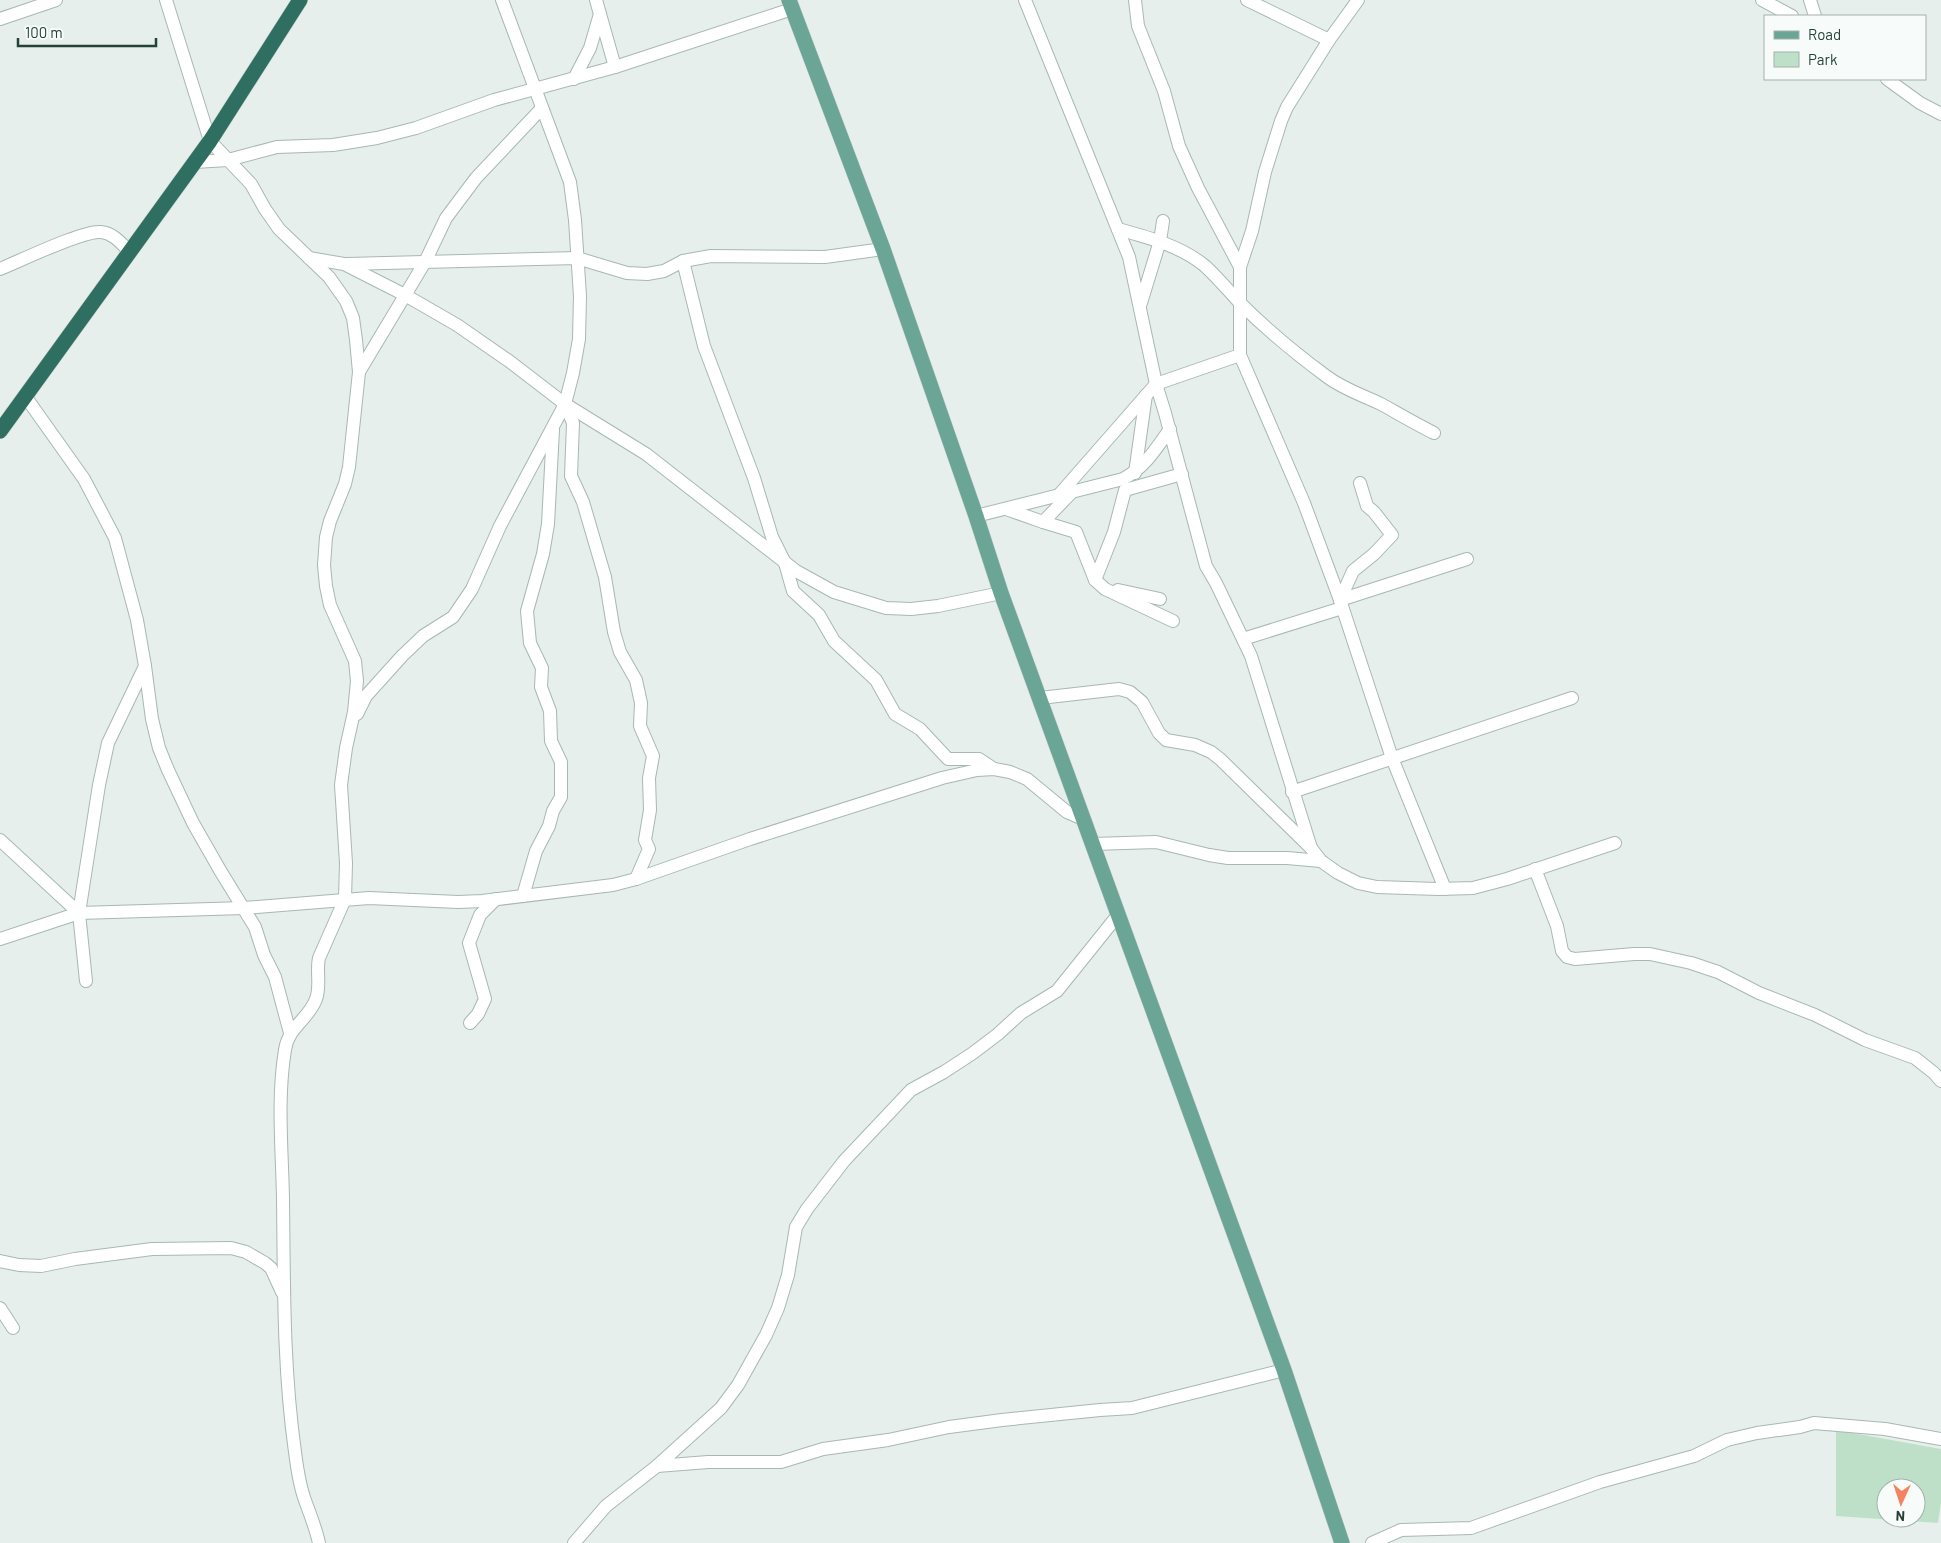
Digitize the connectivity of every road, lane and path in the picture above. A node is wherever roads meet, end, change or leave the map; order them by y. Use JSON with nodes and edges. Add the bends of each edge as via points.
{"nodes":[{"id":1,"x":56,"y":0,"type":"edge"},
{"id":2,"x":166,"y":0,"type":"edge"},
{"id":3,"x":300,"y":0,"type":"edge"},
{"id":4,"x":502,"y":0,"type":"edge"},
{"id":5,"x":596,"y":0,"type":"edge"},
{"id":6,"x":1025,"y":0,"type":"edge"},
{"id":7,"x":1134,"y":0,"type":"edge"},
{"id":8,"x":1248,"y":0,"type":"edge"},
{"id":9,"x":1358,"y":0,"type":"edge"},
{"id":10,"x":1762,"y":0,"type":"edge"},
{"id":11,"x":1810,"y":0,"type":"edge"},
{"id":12,"x":791,"y":4,"type":"edge"},
{"id":13,"x":600,"y":14,"type":"junction"},
{"id":14,"x":1790,"y":15,"type":"edge"},
{"id":15,"x":1815,"y":15,"type":"edge"},
{"id":16,"x":0,"y":18,"type":"edge"},
{"id":17,"x":1329,"y":40,"type":"junction"},
{"id":18,"x":615,"y":67,"type":"junction"},
{"id":19,"x":574,"y":79,"type":"junction"},
{"id":20,"x":1887,"y":80,"type":"edge"},
{"id":21,"x":536,"y":88,"type":"junction"},
{"id":22,"x":542,"y":108,"type":"junction"},
{"id":23,"x":1941,"y":114,"type":"edge"},
{"id":24,"x":210,"y":141,"type":"junction"},
{"id":25,"x":228,"y":160,"type":"junction"},
{"id":26,"x":195,"y":162,"type":"junction"},
{"id":27,"x":1163,"y":221,"type":"dead end"},
{"id":28,"x":1118,"y":229,"type":"junction"},
{"id":29,"x":1160,"y":241,"type":"junction"},
{"id":30,"x":883,"y":248,"type":"junction"},
{"id":31,"x":130,"y":251,"type":"junction"},
{"id":32,"x":308,"y":258,"type":"junction"},
{"id":33,"x":577,"y":258,"type":"junction"},
{"id":34,"x":683,"y":261,"type":"junction"},
{"id":35,"x":425,"y":262,"type":"junction"},
{"id":36,"x":344,"y":264,"type":"junction"},
{"id":37,"x":1240,"y":267,"type":"junction"},
{"id":38,"x":0,"y":269,"type":"edge"},
{"id":39,"x":405,"y":295,"type":"junction"},
{"id":40,"x":1240,"y":303,"type":"junction"},
{"id":41,"x":1140,"y":304,"type":"junction"},
{"id":42,"x":1240,"y":355,"type":"junction"},
{"id":43,"x":359,"y":372,"type":"junction"},
{"id":44,"x":1156,"y":384,"type":"junction"},
{"id":45,"x":1146,"y":395,"type":"junction"},
{"id":46,"x":25,"y":396,"type":"junction"},
{"id":47,"x":564,"y":404,"type":"junction"},
{"id":48,"x":553,"y":425,"type":"junction"},
{"id":49,"x":1170,"y":429,"type":"junction"},
{"id":50,"x":0,"y":431,"type":"edge"},
{"id":51,"x":1434,"y":433,"type":"dead end"},
{"id":52,"x":1136,"y":473,"type":"junction"},
{"id":53,"x":1182,"y":474,"type":"junction"},
{"id":54,"x":1360,"y":483,"type":"dead end"},
{"id":55,"x":1072,"y":492,"type":"junction"},
{"id":56,"x":1058,"y":496,"type":"junction"},
{"id":57,"x":1006,"y":509,"type":"junction"},
{"id":58,"x":976,"y":516,"type":"junction"},
{"id":59,"x":1043,"y":522,"type":"junction"},
{"id":60,"x":1467,"y":559,"type":"dead end"},
{"id":61,"x":785,"y":563,"type":"junction"},
{"id":62,"x":1095,"y":580,"type":"junction"},
{"id":63,"x":1108,"y":590,"type":"junction"},
{"id":64,"x":1001,"y":594,"type":"junction"},
{"id":65,"x":1160,"y":599,"type":"dead end"},
{"id":66,"x":1341,"y":604,"type":"junction"},
{"id":67,"x":1174,"y":621,"type":"dead end"},
{"id":68,"x":1243,"y":639,"type":"junction"},
{"id":69,"x":144,"y":666,"type":"junction"},
{"id":70,"x":1040,"y":698,"type":"junction"},
{"id":71,"x":1572,"y":698,"type":"dead end"},
{"id":72,"x":350,"y":729,"type":"junction"},
{"id":73,"x":1392,"y":758,"type":"junction"},
{"id":74,"x":994,"y":769,"type":"junction"},
{"id":75,"x":1292,"y":792,"type":"junction"},
{"id":76,"x":1083,"y":819,"type":"junction"},
{"id":77,"x":0,"y":840,"type":"edge"},
{"id":78,"x":1615,"y":843,"type":"dead end"},
{"id":79,"x":1093,"y":844,"type":"junction"},
{"id":80,"x":1311,"y":848,"type":"junction"},
{"id":81,"x":1321,"y":861,"type":"junction"},
{"id":82,"x":1536,"y":869,"type":"junction"},
{"id":83,"x":636,"y":879,"type":"junction"},
{"id":84,"x":1445,"y":889,"type":"junction"},
{"id":85,"x":523,"y":896,"type":"junction"},
{"id":86,"x":344,"y":899,"type":"junction"},
{"id":87,"x":496,"y":899,"type":"junction"},
{"id":88,"x":244,"y":908,"type":"junction"},
{"id":89,"x":79,"y":913,"type":"junction"},
{"id":90,"x":1118,"y":915,"type":"junction"},
{"id":91,"x":0,"y":939,"type":"edge"},
{"id":92,"x":86,"y":981,"type":"dead end"},
{"id":93,"x":470,"y":1023,"type":"dead end"},
{"id":94,"x":290,"y":1033,"type":"junction"},
{"id":95,"x":1941,"y":1081,"type":"edge"},
{"id":96,"x":0,"y":1261,"type":"edge"},
{"id":97,"x":284,"y":1296,"type":"junction"},
{"id":98,"x":0,"y":1308,"type":"edge"},
{"id":99,"x":13,"y":1328,"type":"dead end"},
{"id":100,"x":1284,"y":1370,"type":"junction"},
{"id":101,"x":1941,"y":1439,"type":"edge"},
{"id":102,"x":657,"y":1466,"type":"junction"},
{"id":103,"x":319,"y":1543,"type":"edge"},
{"id":104,"x":574,"y":1543,"type":"edge"},
{"id":105,"x":1342,"y":1543,"type":"edge"},
{"id":106,"x":1372,"y":1543,"type":"edge"}],
"edges":[{"from":1,"to":16,"type":"street"},
{"from":2,"to":24,"type":"street"},
{"from":3,"to":24,"type":"highway"},
{"from":4,"to":21,"type":"street"},
{"from":5,"to":13,"type":"street"},
{"from":6,"to":28,"type":"street"},
{"from":7,"to":37,"type":"street","via":[[1138,26],[1164,92],[1179,146]]},
{"from":8,"to":17,"type":"street"},
{"from":9,"to":17,"type":"street"},
{"from":10,"to":14,"type":"street"},
{"from":11,"to":15,"type":"street"},
{"from":12,"to":18,"type":"street"},
{"from":12,"to":30,"type":"main road"},
{"from":13,"to":18,"type":"street"},
{"from":13,"to":19,"type":"street","via":[[590,48]]},
{"from":17,"to":37,"type":"street","via":[[1282,121]]},
{"from":18,"to":19,"type":"street"},
{"from":19,"to":21,"type":"street"},
{"from":20,"to":23,"type":"street"},
{"from":21,"to":22,"type":"street"},
{"from":21,"to":25,"type":"street","via":[[377,138],[332,145],[277,147]]},
{"from":22,"to":33,"type":"street","via":[[570,182]]},
{"from":22,"to":35,"type":"street","via":[[471,184],[446,218]]},
{"from":24,"to":25,"type":"street"},
{"from":24,"to":26,"type":"highway"},
{"from":25,"to":26,"type":"street"},
{"from":25,"to":32,"type":"street","via":[[256,191],[279,229]]},
{"from":26,"to":31,"type":"highway"},
{"from":27,"to":29,"type":"street"},
{"from":28,"to":29,"type":"street"},
{"from":28,"to":41,"type":"street","via":[[1130,257]]},
{"from":29,"to":40,"type":"street","via":[[1205,266]]},
{"from":29,"to":41,"type":"street"},
{"from":30,"to":34,"type":"street","via":[[825,257],[710,256]]},
{"from":30,"to":58,"type":"main road"},
{"from":31,"to":38,"type":"street","via":[[116,238],[102,232],[86,234]]},
{"from":31,"to":46,"type":"highway"},
{"from":32,"to":36,"type":"street"},
{"from":32,"to":43,"type":"street","via":[[329,277],[346,301],[353,318]]},
{"from":33,"to":34,"type":"street","via":[[627,273],[647,274],[664,271]]},
{"from":33,"to":35,"type":"street"},
{"from":33,"to":47,"type":"street","via":[[579,339]]},
{"from":34,"to":61,"type":"street","via":[[704,346],[754,478],[772,537]]},
{"from":35,"to":36,"type":"street"},
{"from":35,"to":39,"type":"street"},
{"from":36,"to":39,"type":"street"},
{"from":37,"to":40,"type":"street"},
{"from":39,"to":43,"type":"street"},
{"from":39,"to":47,"type":"street","via":[[510,361]]},
{"from":40,"to":42,"type":"street"},
{"from":40,"to":51,"type":"street","via":[[1280,340],[1328,377]]},
{"from":41,"to":44,"type":"street"},
{"from":42,"to":44,"type":"street"},
{"from":42,"to":66,"type":"street","via":[[1304,503]]},
{"from":43,"to":72,"type":"street","via":[[349,467],[330,521],[324,565],[330,605],[355,661],[356,696]]},
{"from":44,"to":45,"type":"street"},
{"from":44,"to":49,"type":"street"},
{"from":45,"to":52,"type":"street"},
{"from":45,"to":56,"type":"street"},
{"from":46,"to":50,"type":"highway"},
{"from":46,"to":69,"type":"street","via":[[84,479],[116,538],[137,620]]},
{"from":47,"to":48,"type":"street"},
{"from":47,"to":61,"type":"street","via":[[646,454]]},
{"from":47,"to":83,"type":"street","via":[[573,423],[571,476],[583,502],[605,577],[620,652],[636,680],[641,703],[640,726],[653,756],[645,840],[649,849]]},
{"from":48,"to":72,"type":"street","via":[[500,526],[472,589],[453,617],[423,636],[366,696]]},
{"from":48,"to":85,"type":"street","via":[[548,524],[527,611],[530,643],[542,668],[541,687],[550,711],[551,740],[561,762],[561,797],[536,851]]},
{"from":49,"to":52,"type":"street"},
{"from":49,"to":53,"type":"street"},
{"from":52,"to":55,"type":"street"},
{"from":53,"to":62,"type":"street","via":[[1125,490],[1114,532]]},
{"from":53,"to":68,"type":"street","via":[[1206,566]]},
{"from":54,"to":66,"type":"street","via":[[1367,506],[1392,535],[1353,571]]},
{"from":55,"to":56,"type":"street"},
{"from":55,"to":59,"type":"street"},
{"from":56,"to":57,"type":"street"},
{"from":57,"to":58,"type":"street"},
{"from":57,"to":59,"type":"street"},
{"from":58,"to":64,"type":"main road"},
{"from":59,"to":62,"type":"street","via":[[1076,532]]},
{"from":60,"to":66,"type":"street"},
{"from":61,"to":64,"type":"street","via":[[834,592],[886,608],[938,606]]},
{"from":61,"to":74,"type":"street","via":[[793,591],[819,616],[834,641],[876,680],[895,714],[920,729],[948,759],[979,759]]},
{"from":62,"to":63,"type":"street"},
{"from":63,"to":65,"type":"street"},
{"from":63,"to":67,"type":"street"},
{"from":64,"to":70,"type":"main road"},
{"from":66,"to":68,"type":"street"},
{"from":66,"to":73,"type":"street"},
{"from":68,"to":75,"type":"street","via":[[1262,688]]},
{"from":69,"to":88,"type":"street","via":[[152,718],[168,770],[193,823]]},
{"from":69,"to":89,"type":"street","via":[[108,743]]},
{"from":70,"to":76,"type":"main road"},
{"from":70,"to":80,"type":"street","via":[[1119,689],[1130,692],[1142,702],[1166,740],[1195,745],[1211,752]]},
{"from":71,"to":73,"type":"street"},
{"from":72,"to":86,"type":"street","via":[[340,785],[346,863]]},
{"from":73,"to":75,"type":"street"},
{"from":73,"to":84,"type":"street"},
{"from":74,"to":76,"type":"street","via":[[1027,779],[1067,812]]},
{"from":74,"to":83,"type":"street","via":[[942,778]]},
{"from":75,"to":80,"type":"street"},
{"from":76,"to":79,"type":"main road"},
{"from":77,"to":89,"type":"street"},
{"from":78,"to":82,"type":"street"},
{"from":79,"to":81,"type":"street","via":[[1156,842],[1228,858]]},
{"from":79,"to":90,"type":"main road"},
{"from":80,"to":81,"type":"street"},
{"from":81,"to":84,"type":"street","via":[[1358,883],[1376,887]]},
{"from":82,"to":84,"type":"street","via":[[1473,888]]},
{"from":82,"to":95,"type":"street","via":[[1557,926],[1562,951],[1567,957],[1575,960],[1650,954],[1692,962],[1865,1040],[1915,1058]]},
{"from":83,"to":85,"type":"street","via":[[613,885]]},
{"from":85,"to":87,"type":"street"},
{"from":86,"to":87,"type":"street","via":[[458,902]]},
{"from":86,"to":88,"type":"street"},
{"from":86,"to":94,"type":"street","via":[[319,958],[314,1005]]},
{"from":87,"to":93,"type":"street","via":[[480,916],[469,943],[485,999]]},
{"from":88,"to":89,"type":"street"},
{"from":88,"to":94,"type":"street","via":[[275,977]]},
{"from":89,"to":91,"type":"street"},
{"from":89,"to":92,"type":"street"},
{"from":90,"to":100,"type":"main road"},
{"from":90,"to":102,"type":"street","via":[[1057,991],[1021,1013],[974,1053],[908,1093],[844,1161],[796,1227],[788,1275],[778,1308],[738,1385],[721,1408]]},
{"from":94,"to":97,"type":"street","via":[[285,1049],[281,1094]]},
{"from":96,"to":97,"type":"street","via":[[41,1266],[152,1249],[231,1248],[253,1256],[270,1268]]},
{"from":97,"to":103,"type":"street","via":[[285,1356],[295,1453]]},
{"from":98,"to":99,"type":"street"},
{"from":100,"to":102,"type":"street","via":[[1132,1408],[958,1426],[823,1449],[774,1462]]},
{"from":100,"to":105,"type":"main road"},
{"from":101,"to":106,"type":"street","via":[[1885,1429],[1814,1423],[1757,1433],[1727,1440],[1694,1456],[1600,1482],[1471,1528],[1401,1530]]},
{"from":102,"to":104,"type":"street","via":[[606,1506]]}]}
